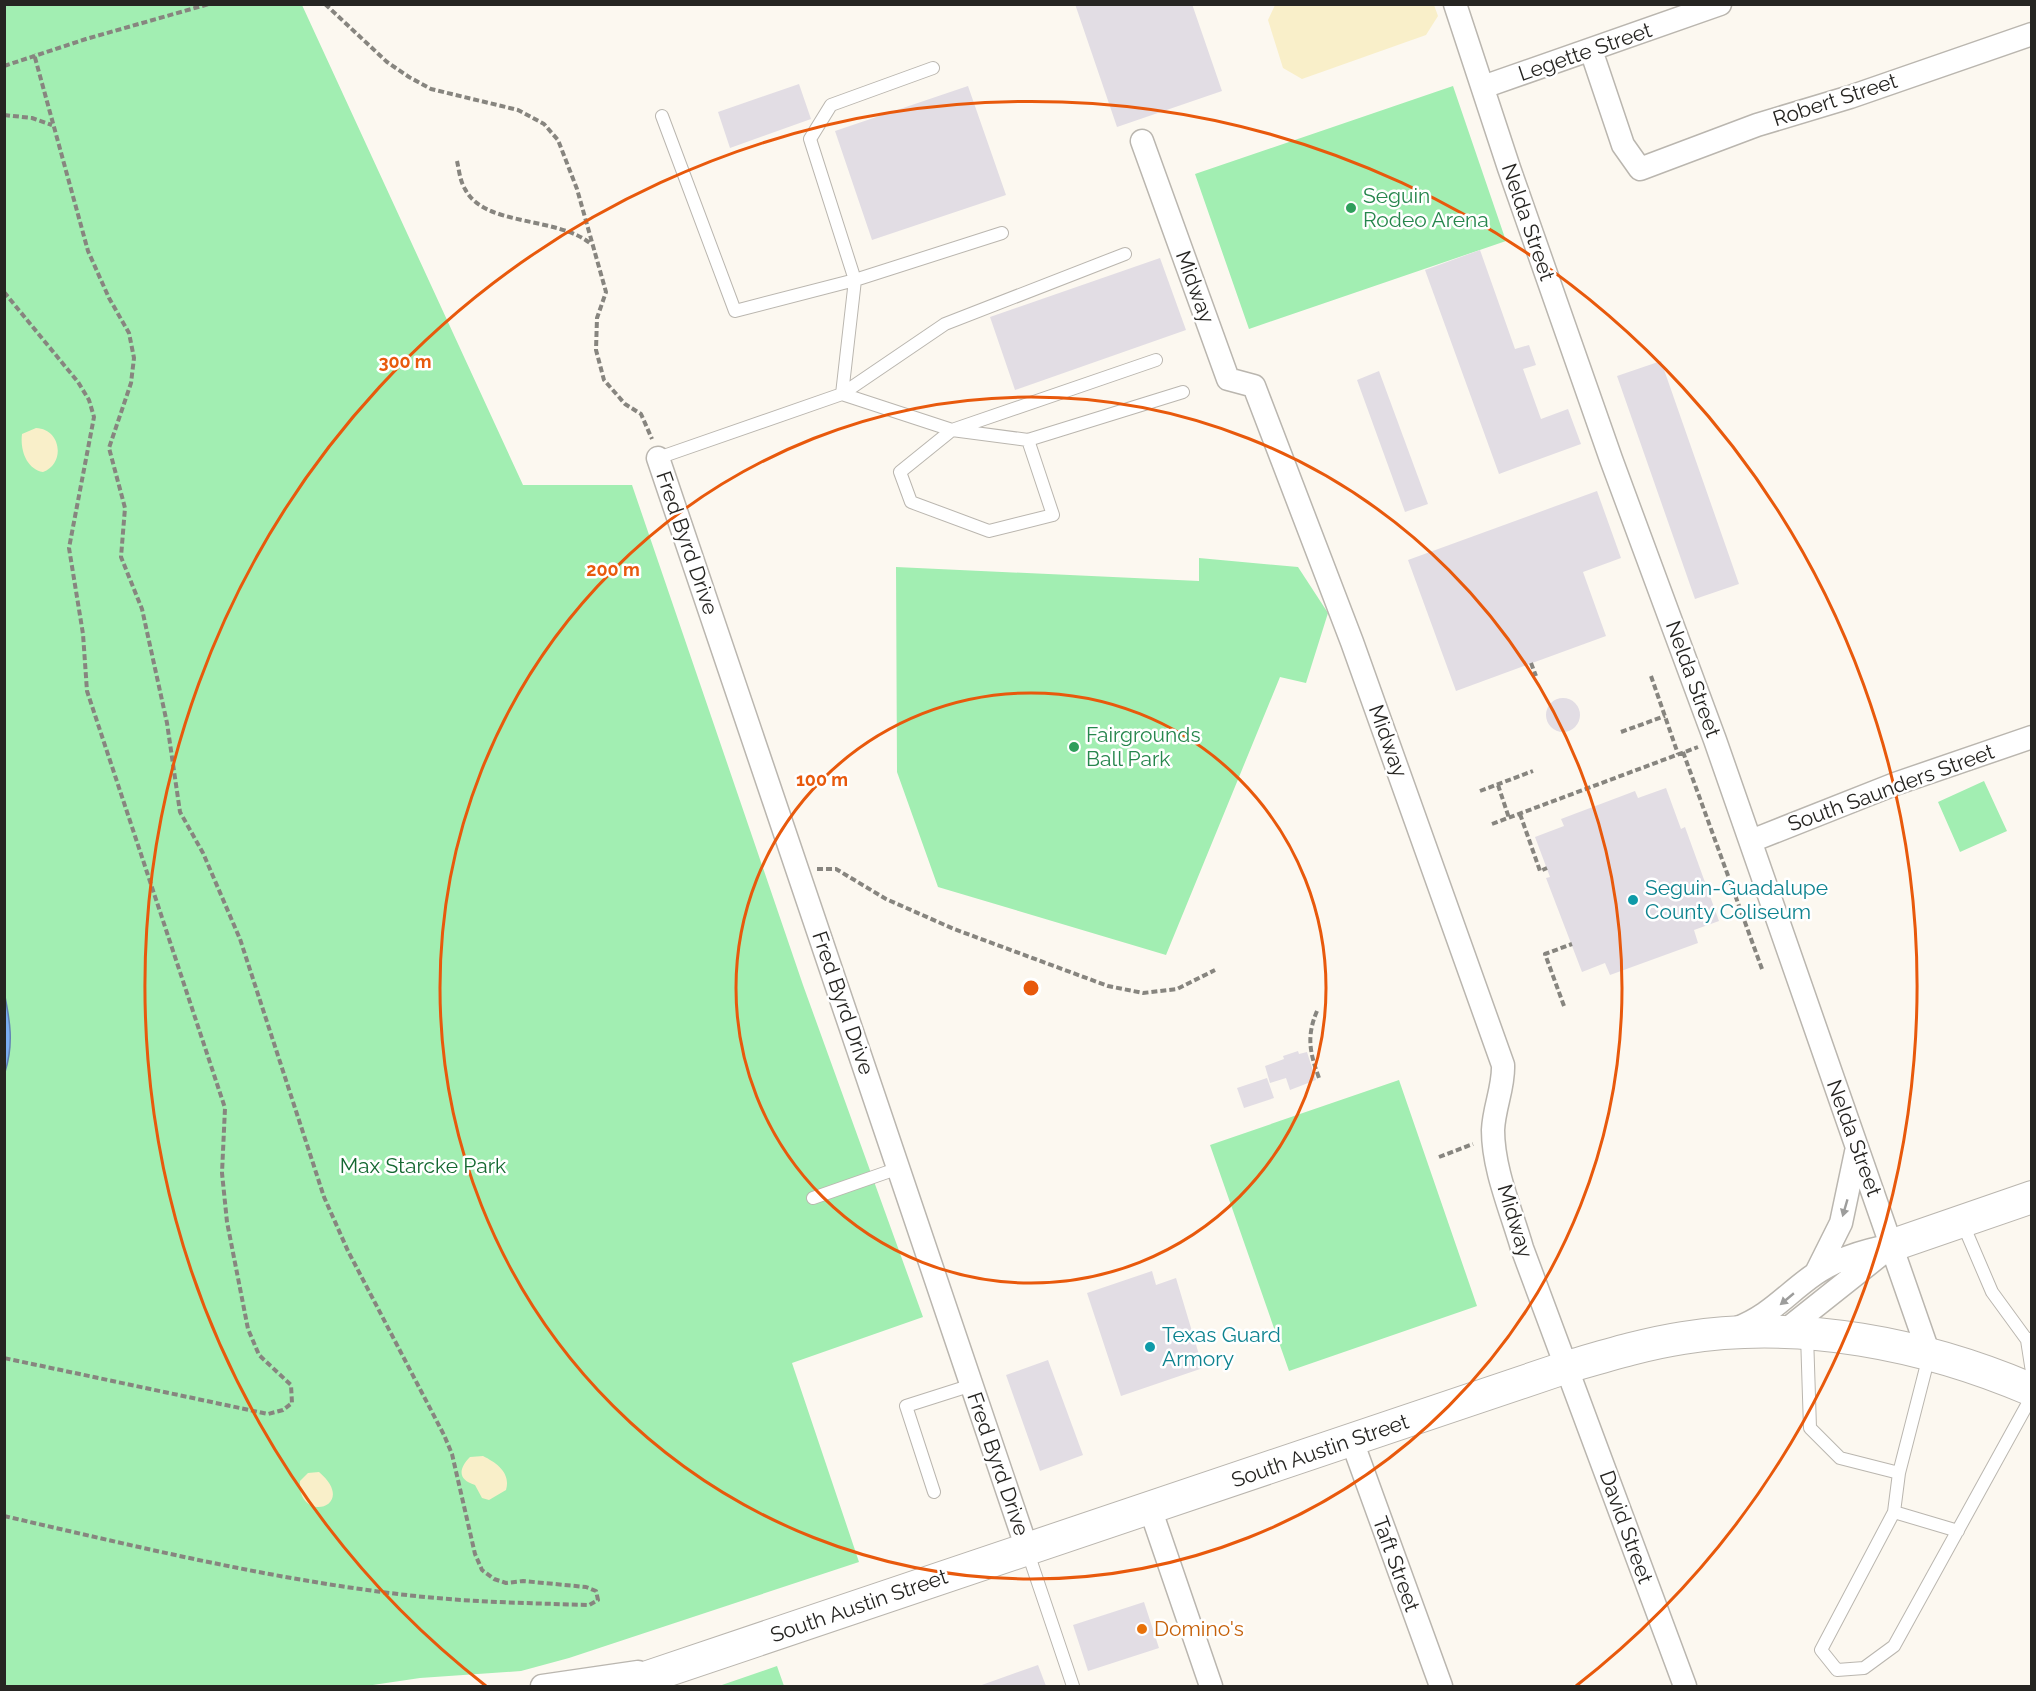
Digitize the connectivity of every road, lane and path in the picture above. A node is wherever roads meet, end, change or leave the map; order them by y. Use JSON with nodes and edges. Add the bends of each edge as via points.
{"nodes":[{"id":1,"x":209,"y":4,"type":"edge"},
{"id":2,"x":325,"y":4,"type":"edge"},
{"id":3,"x":1455,"y":4,"type":"edge"},
{"id":4,"x":1720,"y":4,"type":"edge"},
{"id":5,"x":2031,"y":34,"type":"edge"},
{"id":6,"x":1591,"y":50,"type":"junction"},
{"id":7,"x":34,"y":54,"type":"junction"},
{"id":8,"x":4,"y":66,"type":"edge"},
{"id":9,"x":933,"y":68,"type":"dead end"},
{"id":10,"x":1483,"y":87,"type":"junction"},
{"id":11,"x":4,"y":115,"type":"edge"},
{"id":12,"x":662,"y":116,"type":"dead end"},
{"id":13,"x":53,"y":126,"type":"junction"},
{"id":14,"x":1142,"y":141,"type":"dead end"},
{"id":15,"x":457,"y":161,"type":"dead end"},
{"id":16,"x":1002,"y":233,"type":"dead end"},
{"id":17,"x":592,"y":246,"type":"junction"},
{"id":18,"x":1125,"y":254,"type":"dead end"},
{"id":19,"x":855,"y":280,"type":"junction"},
{"id":20,"x":4,"y":292,"type":"edge"},
{"id":21,"x":1156,"y":360,"type":"dead end"},
{"id":22,"x":1183,"y":392,"type":"dead end"},
{"id":23,"x":842,"y":394,"type":"junction"},
{"id":24,"x":952,"y":430,"type":"junction"},
{"id":25,"x":649,"y":431,"type":"dead end"},
{"id":26,"x":1028,"y":440,"type":"junction"},
{"id":27,"x":658,"y":458,"type":"joint"},
{"id":28,"x":1531,"y":663,"type":"dead end"},
{"id":29,"x":1536,"y":676,"type":"dead end"},
{"id":30,"x":1651,"y":676,"type":"dead end"},
{"id":31,"x":1665,"y":716,"type":"junction"},
{"id":32,"x":1621,"y":732,"type":"dead end"},
{"id":33,"x":2031,"y":737,"type":"edge"},
{"id":34,"x":1715,"y":740,"type":"junction"},
{"id":35,"x":1681,"y":753,"type":"junction"},
{"id":36,"x":1533,"y":771,"type":"dead end"},
{"id":37,"x":1498,"y":785,"type":"junction"},
{"id":38,"x":1480,"y":791,"type":"dead end"},
{"id":39,"x":1520,"y":814,"type":"junction"},
{"id":40,"x":1509,"y":818,"type":"junction"},
{"id":41,"x":1492,"y":824,"type":"dead end"},
{"id":42,"x":1751,"y":841,"type":"junction"},
{"id":43,"x":1547,"y":868,"type":"dead end"},
{"id":44,"x":799,"y":873,"type":"junction"},
{"id":45,"x":1572,"y":944,"type":"dead end"},
{"id":46,"x":1762,"y":969,"type":"dead end"},
{"id":47,"x":1215,"y":970,"type":"dead end"},
{"id":48,"x":1564,"y":1006,"type":"dead end"},
{"id":49,"x":1317,"y":1011,"type":"dead end"},
{"id":50,"x":1319,"y":1078,"type":"dead end"},
{"id":51,"x":1473,"y":1144,"type":"dead end"},
{"id":52,"x":1857,"y":1150,"type":"junction"},
{"id":53,"x":1439,"y":1157,"type":"dead end"},
{"id":54,"x":899,"y":1168,"type":"junction"},
{"id":55,"x":2031,"y":1197,"type":"edge"},
{"id":56,"x":813,"y":1198,"type":"dead end"},
{"id":57,"x":1961,"y":1221,"type":"junction"},
{"id":58,"x":1893,"y":1245,"type":"junction"},
{"id":59,"x":1815,"y":1274,"type":"junction"},
{"id":60,"x":1724,"y":1334,"type":"junction"},
{"id":61,"x":1794,"y":1334,"type":"junction"},
{"id":62,"x":2029,"y":1339,"type":"edge"},
{"id":63,"x":1929,"y":1354,"type":"junction"},
{"id":64,"x":4,"y":1358,"type":"edge"},
{"id":65,"x":1567,"y":1367,"type":"junction"},
{"id":66,"x":2031,"y":1372,"type":"edge"},
{"id":67,"x":972,"y":1385,"type":"junction"},
{"id":68,"x":2031,"y":1390,"type":"edge"},
{"id":69,"x":2031,"y":1396,"type":"edge"},
{"id":70,"x":1352,"y":1441,"type":"junction"},
{"id":71,"x":1899,"y":1473,"type":"junction"},
{"id":72,"x":934,"y":1492,"type":"dead end"},
{"id":73,"x":1150,"y":1508,"type":"junction"},
{"id":74,"x":1894,"y":1512,"type":"junction"},
{"id":75,"x":4,"y":1516,"type":"edge"},
{"id":76,"x":1958,"y":1531,"type":"junction"},
{"id":77,"x":1027,"y":1549,"type":"junction"},
{"id":78,"x":693,"y":1661,"type":"junction"},
{"id":79,"x":542,"y":1686,"type":"edge"},
{"id":80,"x":621,"y":1686,"type":"edge"},
{"id":81,"x":656,"y":1686,"type":"edge"},
{"id":82,"x":1073,"y":1686,"type":"edge"},
{"id":83,"x":1211,"y":1686,"type":"edge"},
{"id":84,"x":1441,"y":1686,"type":"edge"},
{"id":85,"x":1685,"y":1686,"type":"edge"}],
"edges":[{"from":1,"to":7,"type":"path"},
{"from":2,"to":17,"type":"path","via":[[387,62],[431,89],[518,110],[544,124],[558,140]]},
{"from":3,"to":10,"type":"street","name":"Nelda Street"},
{"from":4,"to":6,"type":"street","name":"Legette Street"},
{"from":5,"to":6,"type":"street","name":"Robert Street","via":[[1757,125],[1640,169],[1623,145]]},
{"from":6,"to":10,"type":"street","name":"Legette Street"},
{"from":7,"to":8,"type":"path"},
{"from":7,"to":13,"type":"path"},
{"from":9,"to":19,"type":"lane","via":[[831,105],[810,139]]},
{"from":10,"to":34,"type":"street","name":"Nelda Street","via":[[1611,459]]},
{"from":11,"to":13,"type":"path","via":[[32,118]]},
{"from":12,"to":19,"type":"lane","via":[[735,311]]},
{"from":13,"to":75,"type":"path","via":[[88,250],[129,333],[134,358],[131,383],[109,448],[125,508],[121,557],[142,609],[167,723],[180,812],[203,853],[240,939],[324,1197],[444,1435],[482,1570],[506,1583],[586,1587],[596,1591],[598,1600],[589,1605],[518,1603],[397,1594],[270,1574]]},
{"from":14,"to":65,"type":"street","name":"Midway","via":[[1228,379],[1254,386],[1352,642],[1499,1054],[1503,1080],[1495,1113],[1494,1149],[1522,1248]]},
{"from":15,"to":17,"type":"path","via":[[465,190],[490,212],[569,230]]},
{"from":16,"to":19,"type":"lane"},
{"from":17,"to":25,"type":"path","via":[[606,292],[597,318],[596,350],[604,380],[625,404],[641,414]]},
{"from":18,"to":23,"type":"lane","via":[[945,324]]},
{"from":19,"to":23,"type":"lane"},
{"from":20,"to":64,"type":"path","via":[[78,382],[94,417],[69,548],[83,634],[87,691],[225,1108],[222,1173],[226,1212],[248,1329],[259,1355],[291,1385],[292,1403],[268,1413]]},
{"from":21,"to":24,"type":"lane"},
{"from":22,"to":26,"type":"lane"},
{"from":23,"to":24,"type":"lane"},
{"from":23,"to":27,"type":"lane"},
{"from":24,"to":26,"type":"lane"},
{"from":24,"to":26,"type":"lane","via":[[900,472],[911,502],[989,531],[1053,515]]},
{"from":27,"to":44,"type":"street","name":"Fred Byrd Drive"},
{"from":28,"to":29,"type":"path"},
{"from":30,"to":31,"type":"path"},
{"from":31,"to":32,"type":"path"},
{"from":31,"to":35,"type":"path"},
{"from":33,"to":42,"type":"street","name":"South Saunders Street","via":[[1895,784]]},
{"from":34,"to":35,"type":"path"},
{"from":34,"to":42,"type":"street","name":"Nelda Street"},
{"from":35,"to":39,"type":"path"},
{"from":35,"to":46,"type":"path"},
{"from":36,"to":37,"type":"path"},
{"from":37,"to":38,"type":"path"},
{"from":37,"to":40,"type":"path"},
{"from":39,"to":40,"type":"path"},
{"from":39,"to":43,"type":"path","via":[[1540,871]]},
{"from":40,"to":41,"type":"path"},
{"from":42,"to":52,"type":"street","name":"Nelda Street"},
{"from":44,"to":47,"type":"path","via":[[836,869],[886,899],[1108,986],[1143,993],[1177,989]]},
{"from":44,"to":54,"type":"street","name":"Fred Byrd Drive"},
{"from":45,"to":48,"type":"path","via":[[1545,954]]},
{"from":49,"to":50,"type":"path","via":[[1310,1026],[1309,1043]]},
{"from":51,"to":53,"type":"path"},
{"from":52,"to":58,"type":"street","name":"Nelda Street"},
{"from":52,"to":59,"type":"street","one_way":true,"via":[[1841,1223]]},
{"from":54,"to":56,"type":"lane"},
{"from":54,"to":67,"type":"street","name":"Fred Byrd Drive"},
{"from":55,"to":57,"type":"main road"},
{"from":57,"to":58,"type":"main road"},
{"from":57,"to":62,"type":"lane","via":[[1992,1292]]},
{"from":58,"to":59,"type":"street","via":[[1866,1250]]},
{"from":58,"to":61,"type":"street"},
{"from":58,"to":63,"type":"street","name":"Nelda Street"},
{"from":59,"to":60,"type":"street","one_way":true,"via":[[1757,1321]]},
{"from":60,"to":61,"type":"main road","name":"South Austin Street"},
{"from":60,"to":65,"type":"main road","name":"South Austin Street","via":[[1683,1338]]},
{"from":61,"to":63,"type":"main road","name":"South Austin Street","via":[[1854,1339]]},
{"from":61,"to":71,"type":"lane","via":[[1810,1428],[1840,1458]]},
{"from":62,"to":66,"type":"lane"},
{"from":63,"to":68,"type":"main road","name":"South Austin Street"},
{"from":63,"to":71,"type":"lane"},
{"from":65,"to":70,"type":"main road","name":"South Austin Street"},
{"from":65,"to":85,"type":"street","name":"David Street"},
{"from":67,"to":72,"type":"lane","via":[[906,1406]]},
{"from":67,"to":77,"type":"street","name":"Fred Byrd Drive"},
{"from":69,"to":76,"type":"lane"},
{"from":70,"to":73,"type":"main road","name":"South Austin Street"},
{"from":70,"to":84,"type":"street","name":"Taft Street"},
{"from":71,"to":74,"type":"lane"},
{"from":73,"to":77,"type":"main road","name":"South Austin Street"},
{"from":73,"to":83,"type":"street"},
{"from":74,"to":76,"type":"lane"},
{"from":74,"to":76,"type":"lane","via":[[1821,1650],[1837,1670],[1864,1668],[1894,1646]]},
{"from":77,"to":78,"type":"main road","name":"South Austin Street"},
{"from":77,"to":82,"type":"lane"},
{"from":78,"to":79,"type":"street"},
{"from":78,"to":80,"type":"main road","name":"South Austin Street"},
{"from":78,"to":81,"type":"street"}]}
